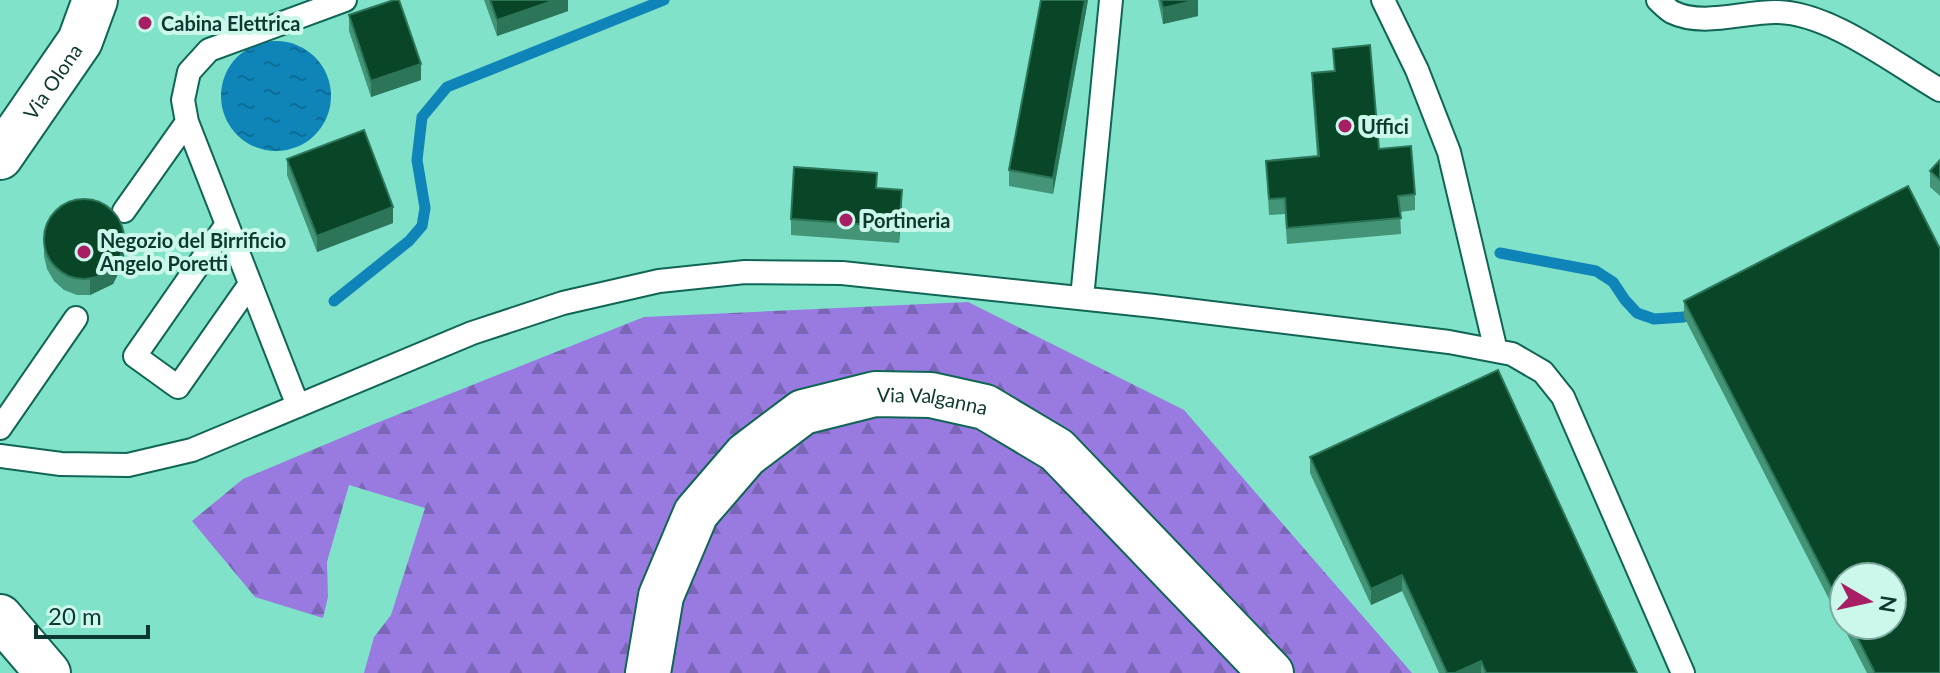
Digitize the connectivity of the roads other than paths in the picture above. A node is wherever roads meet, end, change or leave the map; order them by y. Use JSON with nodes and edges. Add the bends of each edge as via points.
{"nodes":[{"id":1,"x":95,"y":0,"type":"edge"},
{"id":2,"x":345,"y":0,"type":"edge"},
{"id":3,"x":1111,"y":0,"type":"edge"},
{"id":4,"x":1383,"y":0,"type":"edge"},
{"id":5,"x":1658,"y":0,"type":"edge"},
{"id":6,"x":1940,"y":90,"type":"edge"},
{"id":7,"x":187,"y":122,"type":"junction"},
{"id":8,"x":0,"y":157,"type":"edge"},
{"id":9,"x":124,"y":211,"type":"dead end"},
{"id":10,"x":227,"y":224,"type":"junction"},
{"id":11,"x":250,"y":284,"type":"junction"},
{"id":12,"x":1082,"y":298,"type":"junction"},
{"id":13,"x":76,"y":318,"type":"dead end"},
{"id":14,"x":1496,"y":351,"type":"junction"},
{"id":15,"x":298,"y":406,"type":"junction"},
{"id":16,"x":0,"y":428,"type":"edge"},
{"id":17,"x":0,"y":456,"type":"edge"},
{"id":18,"x":0,"y":617,"type":"edge"},
{"id":19,"x":48,"y":673,"type":"edge"},
{"id":20,"x":648,"y":673,"type":"edge"},
{"id":21,"x":1271,"y":673,"type":"edge"},
{"id":22,"x":1683,"y":673,"type":"edge"}],
"edges":[{"from":1,"to":8,"type":"main road","name":"Via Olona","via":[[80,41]]},
{"from":2,"to":7,"type":"lane","via":[[209,50],[189,72],[183,100]]},
{"from":3,"to":12,"type":"lane"},
{"from":4,"to":14,"type":"lane","via":[[1449,152]]},
{"from":5,"to":6,"type":"lane","via":[[1672,12],[1696,18],[1777,12],[1807,16]]},
{"from":7,"to":9,"type":"lane"},
{"from":7,"to":10,"type":"lane"},
{"from":10,"to":11,"type":"lane"},
{"from":10,"to":11,"type":"lane","via":[[135,356],[178,387]]},
{"from":11,"to":15,"type":"lane"},
{"from":12,"to":14,"type":"lane"},
{"from":12,"to":15,"type":"lane","via":[[842,273],[745,272],[659,281],[563,303],[472,333]]},
{"from":13,"to":16,"type":"lane"},
{"from":14,"to":22,"type":"lane","via":[[1543,372],[1563,397]]},
{"from":15,"to":17,"type":"lane","via":[[192,450],[128,465]]},
{"from":18,"to":19,"type":"main road"},
{"from":20,"to":21,"type":"main road","name":"Via Valganna","via":[[661,596],[696,513],[746,455],[803,412],[875,394],[931,395],[985,407],[1057,450]]}]}
